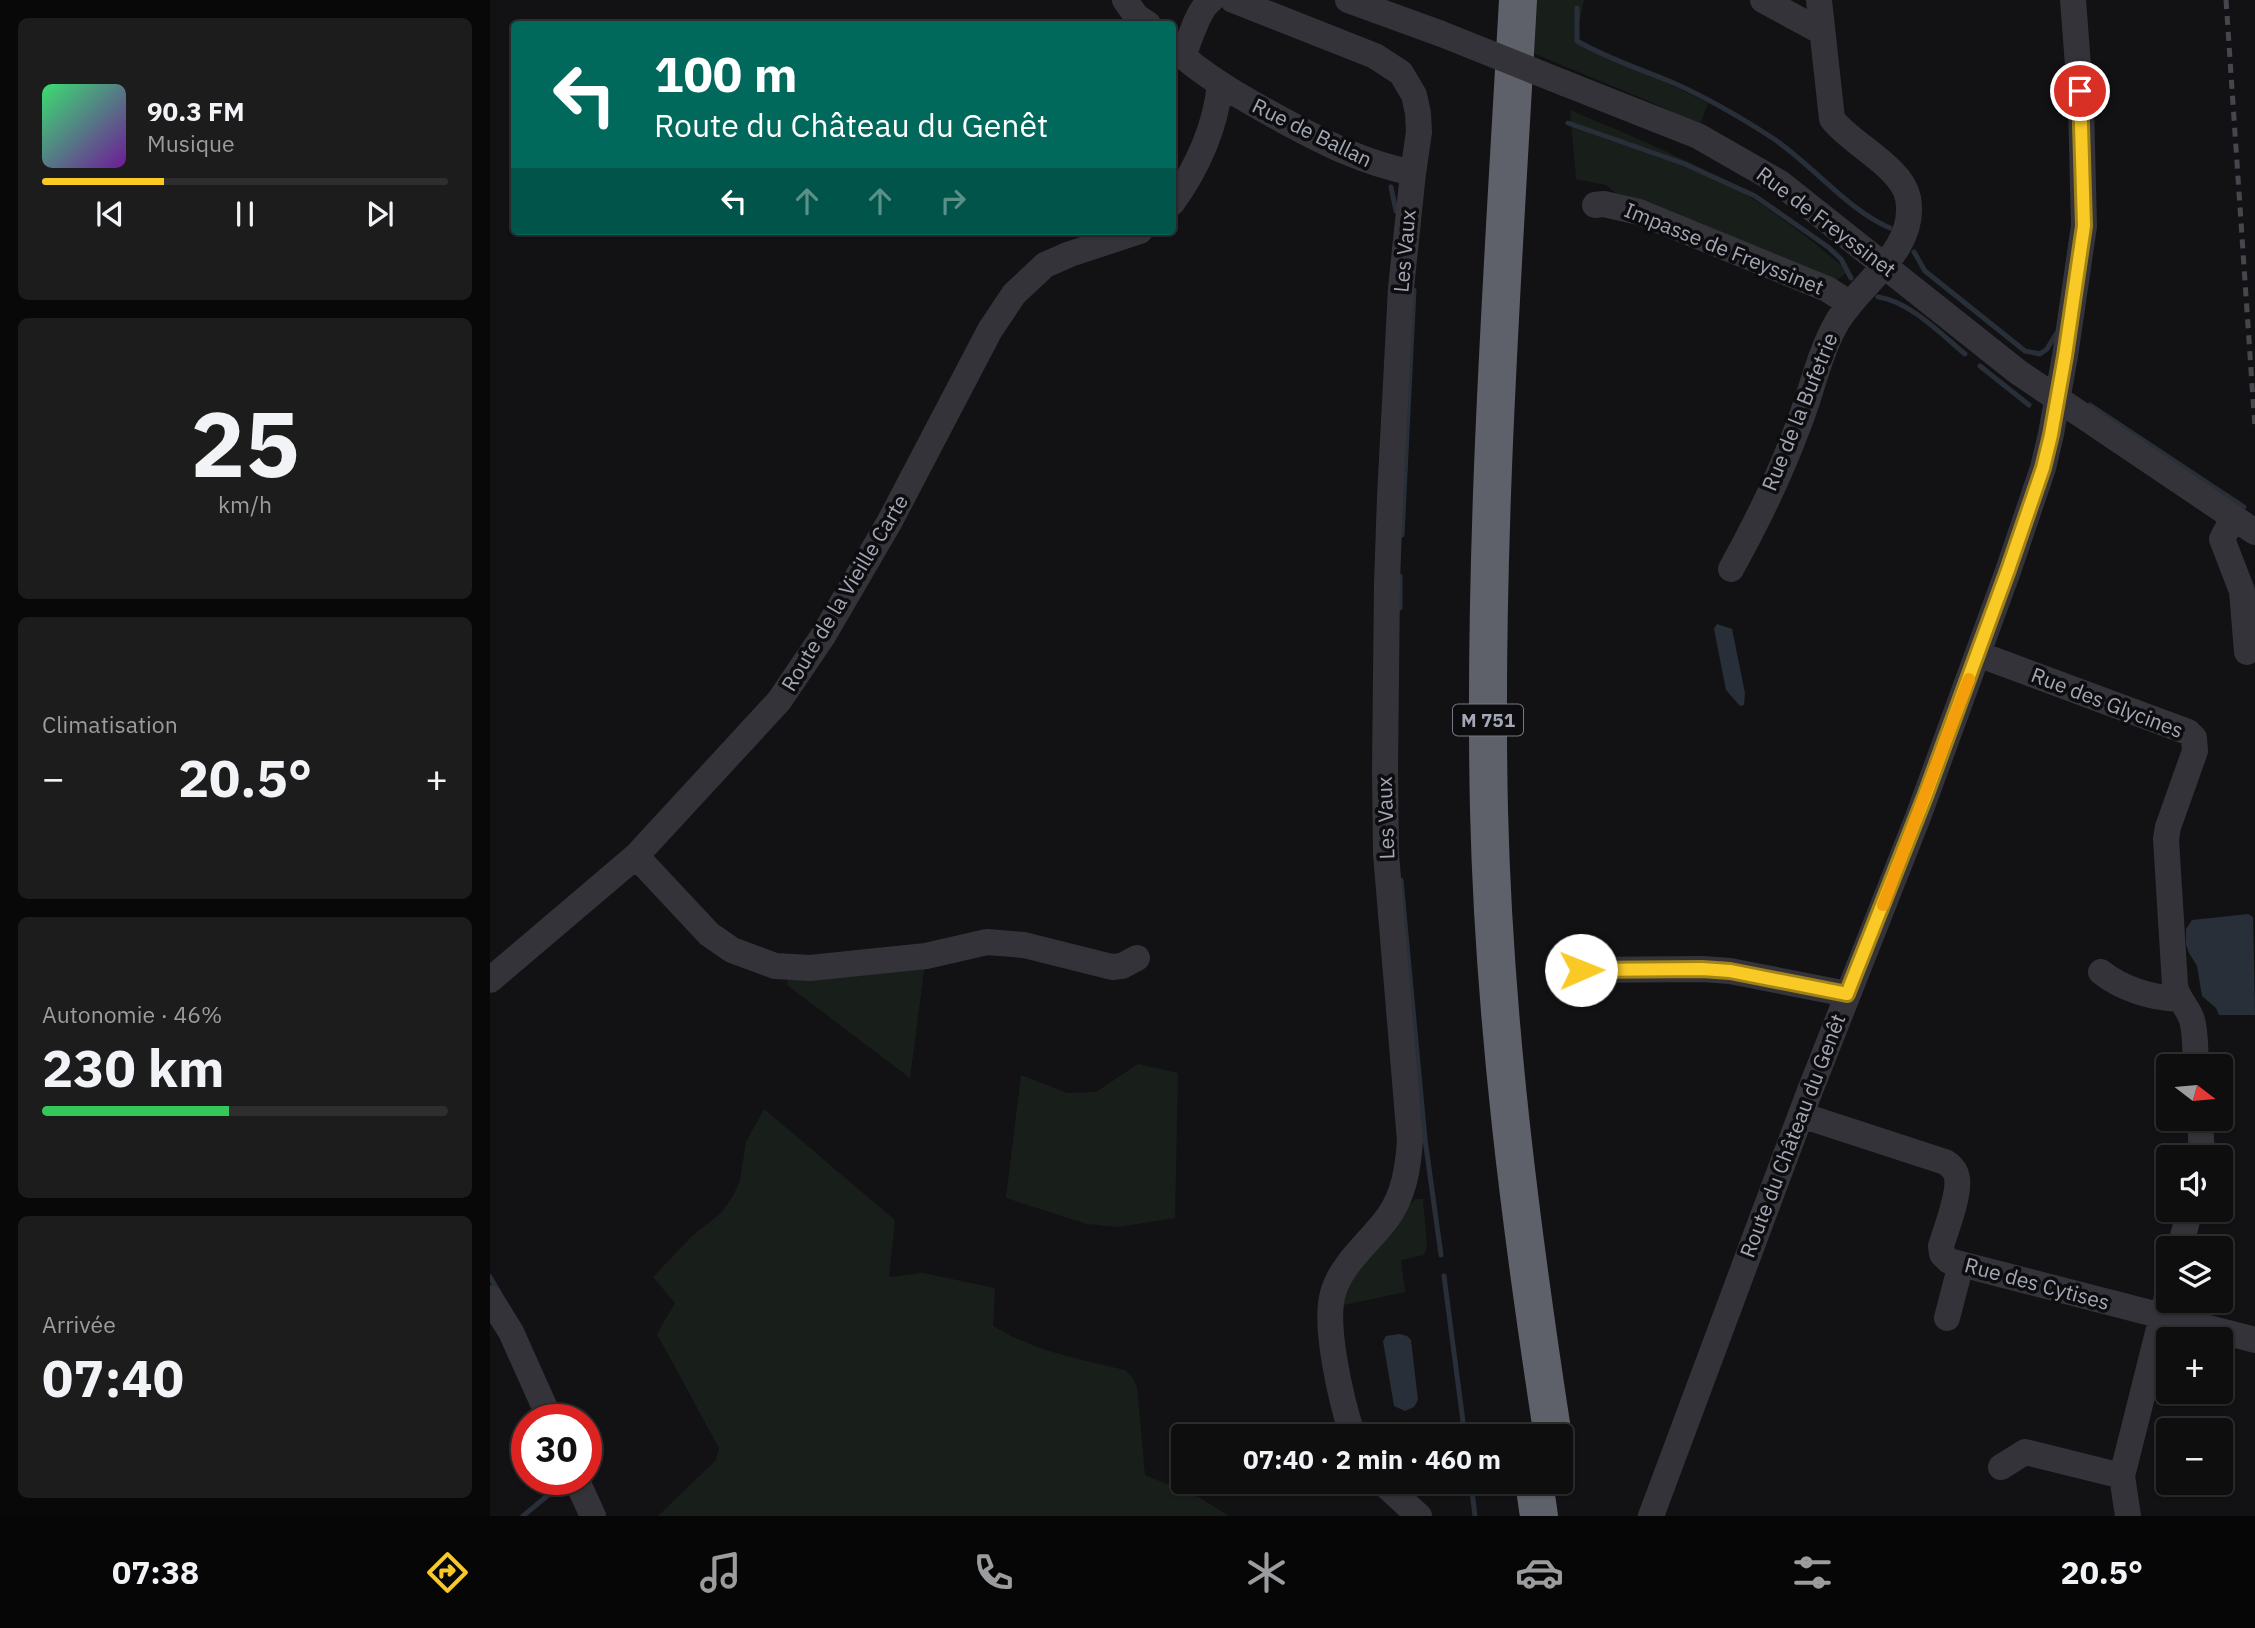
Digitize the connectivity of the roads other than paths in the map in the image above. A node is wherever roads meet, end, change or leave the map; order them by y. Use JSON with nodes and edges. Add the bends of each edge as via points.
{"nodes":[{"id":1,"x":1125,"y":0,"type":"edge"},
{"id":2,"x":1147,"y":0,"type":"edge"},
{"id":3,"x":1211,"y":0,"type":"edge"},
{"id":4,"x":1233,"y":0,"type":"edge"},
{"id":5,"x":1348,"y":0,"type":"edge"},
{"id":6,"x":1491,"y":0,"type":"edge"},
{"id":7,"x":1518,"y":0,"type":"edge"},
{"id":8,"x":1763,"y":0,"type":"edge"},
{"id":9,"x":1819,"y":0,"type":"edge"},
{"id":10,"x":2073,"y":0,"type":"edge"},
{"id":11,"x":1144,"y":21,"type":"edge"},
{"id":12,"x":1154,"y":21,"type":"edge"},
{"id":13,"x":1822,"y":32,"type":"junction"},
{"id":14,"x":1178,"y":52,"type":"edge"},
{"id":15,"x":1220,"y":85,"type":"junction"},
{"id":16,"x":1413,"y":173,"type":"junction"},
{"id":17,"x":1176,"y":196,"type":"edge"},
{"id":18,"x":1595,"y":205,"type":"dead end"},
{"id":19,"x":1128,"y":235,"type":"edge"},
{"id":20,"x":1884,"y":265,"type":"junction"},
{"id":21,"x":1849,"y":303,"type":"junction"},
{"id":22,"x":2057,"y":400,"type":"junction"},
{"id":23,"x":2244,"y":525,"type":"edge"},
{"id":24,"x":1731,"y":569,"type":"dead end"},
{"id":25,"x":2247,"y":652,"type":"dead end"},
{"id":26,"x":1978,"y":654,"type":"junction"},
{"id":27,"x":636,"y":856,"type":"junction"},
{"id":28,"x":1137,"y":958,"type":"dead end"},
{"id":29,"x":1581,"y":970,"type":"dead end"},
{"id":30,"x":2101,"y":972,"type":"dead end"},
{"id":31,"x":490,"y":980,"type":"edge"},
{"id":32,"x":1847,"y":994,"type":"junction"},
{"id":33,"x":2179,"y":999,"type":"junction"},
{"id":34,"x":2195,"y":1054,"type":"edge"},
{"id":35,"x":1801,"y":1115,"type":"junction"},
{"id":36,"x":1961,"y":1264,"type":"junction"},
{"id":37,"x":490,"y":1298,"type":"edge"},
{"id":38,"x":2156,"y":1303,"type":"edge"},
{"id":39,"x":2163,"y":1313,"type":"edge"},
{"id":40,"x":2186,"y":1313,"type":"edge"},
{"id":41,"x":1947,"y":1318,"type":"dead end"},
{"id":42,"x":2255,"y":1340,"type":"edge"},
{"id":43,"x":543,"y":1404,"type":"edge"},
{"id":44,"x":1350,"y":1424,"type":"edge"},
{"id":45,"x":1524,"y":1424,"type":"edge"},
{"id":46,"x":1551,"y":1424,"type":"edge"},
{"id":47,"x":2001,"y":1467,"type":"dead end"},
{"id":48,"x":2122,"y":1476,"type":"junction"},
{"id":49,"x":1395,"y":1494,"type":"edge"},
{"id":50,"x":1536,"y":1494,"type":"edge"},
{"id":51,"x":1562,"y":1494,"type":"edge"},
{"id":52,"x":583,"y":1495,"type":"edge"},
{"id":53,"x":593,"y":1516,"type":"edge"},
{"id":54,"x":1419,"y":1516,"type":"edge"},
{"id":55,"x":1539,"y":1516,"type":"edge"},
{"id":56,"x":1565,"y":1516,"type":"edge"},
{"id":57,"x":1651,"y":1516,"type":"edge"},
{"id":58,"x":2128,"y":1516,"type":"edge"}],
"edges":[{"from":1,"to":11,"type":"street"},
{"from":2,"to":12,"type":"street"},
{"from":3,"to":14,"type":"street"},
{"from":4,"to":16,"type":"street","via":[[1375,55],[1401,73],[1418,113]]},
{"from":5,"to":20,"type":"street","name":"Rue de Freyssinet","bridge":true,"via":[[1698,136],[1780,183]]},
{"from":6,"to":45,"type":"highway","number":"M 751","via":[[1465,522],[1463,813],[1481,1102]]},
{"from":7,"to":46,"type":"highway","number":"M 751","via":[[1491,522],[1489,812],[1507,1100]]},
{"from":8,"to":13,"type":"street"},
{"from":9,"to":13,"type":"street","name":"Rue de la Bufetrie"},
{"from":10,"to":22,"type":"street","name":"Route du Château du Genêt","via":[[2084,226]]},
{"from":13,"to":20,"type":"street","name":"Rue de la Bufetrie","via":[[1832,119],[1894,173],[1908,197],[1906,228]]},
{"from":14,"to":15,"type":"street","name":"Rue de Ballan"},
{"from":15,"to":16,"type":"street","name":"Rue de Ballan","via":[[1343,152]]},
{"from":15,"to":17,"type":"street","via":[[1204,149]]},
{"from":16,"to":44,"type":"street","name":"Les Vaux","via":[[1401,288],[1390,498],[1385,732],[1386,854],[1410,1141],[1404,1185],[1396,1203],[1342,1274],[1331,1303],[1331,1336]]},
{"from":18,"to":21,"type":"street","name":"Impasse de Freyssinet","via":[[1639,212],[1827,289]]},
{"from":19,"to":27,"type":"street","name":"Route de la Vieille Carte","via":[[1045,265],[1014,294],[990,330],[900,503],[798,675],[762,722]]},
{"from":20,"to":21,"type":"street","name":"Rue de la Bufetrie"},
{"from":20,"to":22,"type":"street","name":"Rue de Freyssinet"},
{"from":21,"to":24,"type":"street","name":"Rue de la Bufetrie","via":[[1828,341],[1796,432]]},
{"from":22,"to":23,"type":"street","name":"Rue de Freyssinet"},
{"from":22,"to":26,"type":"street","name":"Route du Château du Genêt","via":[[2043,468]]},
{"from":23,"to":25,"type":"street","via":[[2222,539],[2242,591]]},
{"from":26,"to":32,"type":"street","name":"Route du Château du Genêt"},
{"from":26,"to":33,"type":"street","name":"Rue des Glycines","via":[[2194,738],[2195,751],[2166,839]]},
{"from":27,"to":28,"type":"street","via":[[709,934],[732,950],[775,966],[810,968],[912,957],[988,942],[1024,945],[1112,967]]},
{"from":27,"to":31,"type":"street","name":"Route de la Vieille Carte"},
{"from":29,"to":32,"type":"street","via":[[1730,971]]},
{"from":30,"to":33,"type":"street","via":[[2113,982],[2153,996]]},
{"from":32,"to":35,"type":"street","name":"Route du Château du Genêt"},
{"from":33,"to":34,"type":"street","name":"Rue des Glycines","via":[[2193,1023]]},
{"from":35,"to":36,"type":"street","name":"Rue des Cytises","via":[[1945,1161],[1953,1168],[1957,1187],[1941,1246],[1949,1261]]},
{"from":35,"to":57,"type":"street","name":"Route du Château du Genêt"},
{"from":36,"to":38,"type":"street","name":"Rue des Cytises"},
{"from":36,"to":41,"type":"street"},
{"from":37,"to":43,"type":"street"},
{"from":39,"to":48,"type":"street"},
{"from":40,"to":42,"type":"street","name":"Rue des Cytises"},
{"from":47,"to":48,"type":"street","via":[[2025,1452]]},
{"from":48,"to":58,"type":"street"},
{"from":49,"to":54,"type":"street"},
{"from":50,"to":55,"type":"highway"},
{"from":51,"to":56,"type":"highway"},
{"from":52,"to":53,"type":"street"}]}
